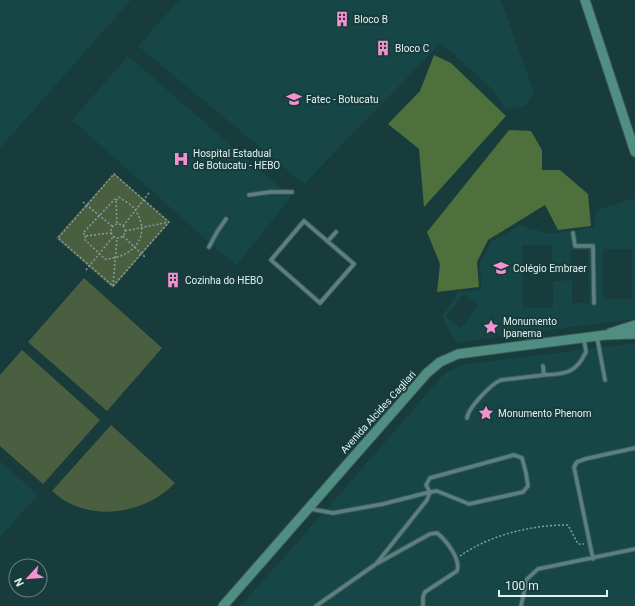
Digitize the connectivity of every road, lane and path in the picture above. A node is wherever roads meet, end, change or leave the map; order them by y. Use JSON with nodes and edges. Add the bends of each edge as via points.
{"nodes":[{"id":1,"x":585,"y":0,"type":"edge"},
{"id":2,"x":635,"y":152,"type":"edge"},
{"id":3,"x":292,"y":192,"type":"dead end"},
{"id":4,"x":149,"y":193,"type":"dead end"},
{"id":5,"x":248,"y":195,"type":"dead end"},
{"id":6,"x":116,"y":200,"type":"junction"},
{"id":7,"x":143,"y":200,"type":"junction"},
{"id":8,"x":83,"y":202,"type":"dead end"},
{"id":9,"x":87,"y":205,"type":"junction"},
{"id":10,"x":136,"y":209,"type":"junction"},
{"id":11,"x":100,"y":216,"type":"junction"},
{"id":12,"x":226,"y":219,"type":"dead end"},
{"id":13,"x":169,"y":222,"type":"junction"},
{"id":14,"x":117,"y":224,"type":"junction"},
{"id":15,"x":112,"y":226,"type":"junction"},
{"id":16,"x":123,"y":226,"type":"junction"},
{"id":17,"x":141,"y":228,"type":"junction"},
{"id":18,"x":125,"y":231,"type":"junction"},
{"id":19,"x":336,"y":232,"type":"dead end"},
{"id":20,"x":111,"y":233,"type":"junction"},
{"id":21,"x":573,"y":233,"type":"dead end"},
{"id":22,"x":86,"y":236,"type":"junction"},
{"id":23,"x":123,"y":236,"type":"junction"},
{"id":24,"x":113,"y":237,"type":"junction"},
{"id":25,"x":117,"y":238,"type":"junction"},
{"id":26,"x":328,"y":241,"type":"junction"},
{"id":27,"x":134,"y":247,"type":"junction"},
{"id":28,"x":209,"y":247,"type":"dead end"},
{"id":29,"x":99,"y":254,"type":"junction"},
{"id":30,"x":142,"y":254,"type":"junction"},
{"id":31,"x":145,"y":256,"type":"dead end"},
{"id":32,"x":115,"y":258,"type":"junction"},
{"id":33,"x":90,"y":266,"type":"junction"},
{"id":34,"x":86,"y":270,"type":"dead end"},
{"id":35,"x":112,"y":286,"type":"junction"},
{"id":36,"x":594,"y":303,"type":"dead end"},
{"id":37,"x":635,"y":325,"type":"edge"},
{"id":38,"x":635,"y":334,"type":"edge"},
{"id":39,"x":601,"y":335,"type":"junction"},
{"id":40,"x":584,"y":338,"type":"junction"},
{"id":41,"x":543,"y":366,"type":"dead end"},
{"id":42,"x":544,"y":375,"type":"junction"},
{"id":43,"x":604,"y":380,"type":"dead end"},
{"id":44,"x":467,"y":418,"type":"dead end"},
{"id":45,"x":635,"y":448,"type":"edge"},
{"id":46,"x":430,"y":492,"type":"junction"},
{"id":47,"x":308,"y":508,"type":"junction"},
{"id":48,"x":589,"y":542,"type":"junction"},
{"id":49,"x":635,"y":550,"type":"edge"},
{"id":50,"x":456,"y":558,"type":"junction"},
{"id":51,"x":593,"y":559,"type":"junction"},
{"id":52,"x":376,"y":564,"type":"junction"},
{"id":53,"x":223,"y":606,"type":"edge"},
{"id":54,"x":316,"y":606,"type":"edge"},
{"id":55,"x":423,"y":606,"type":"edge"},
{"id":56,"x":521,"y":606,"type":"edge"}],
"edges":[{"from":1,"to":2,"type":"main road"},
{"from":3,"to":5,"type":"lane"},
{"from":4,"to":7,"type":"path"},
{"from":6,"to":10,"type":"path","via":[[119,197]]},
{"from":6,"to":11,"type":"path","via":[[114,199]]},
{"from":6,"to":14,"type":"path"},
{"from":7,"to":9,"type":"path","via":[[114,174]]},
{"from":7,"to":10,"type":"path"},
{"from":7,"to":13,"type":"path"},
{"from":8,"to":9,"type":"path"},
{"from":9,"to":11,"type":"path"},
{"from":9,"to":33,"type":"path","via":[[58,238]]},
{"from":10,"to":16,"type":"path"},
{"from":10,"to":17,"type":"path"},
{"from":11,"to":15,"type":"path"},
{"from":11,"to":22,"type":"path","via":[[83,233]]},
{"from":12,"to":28,"type":"lane"},
{"from":13,"to":17,"type":"path"},
{"from":13,"to":30,"type":"path"},
{"from":14,"to":15,"type":"path"},
{"from":14,"to":16,"type":"path"},
{"from":15,"to":20,"type":"path"},
{"from":16,"to":18,"type":"path"},
{"from":17,"to":18,"type":"path"},
{"from":17,"to":27,"type":"path","via":[[141,236]]},
{"from":18,"to":23,"type":"path"},
{"from":19,"to":26,"type":"lane"},
{"from":20,"to":22,"type":"path"},
{"from":20,"to":24,"type":"path"},
{"from":21,"to":36,"type":"lane","via":[[575,246],[593,246]]},
{"from":22,"to":29,"type":"path","via":[[84,239]]},
{"from":23,"to":25,"type":"path"},
{"from":23,"to":27,"type":"path"},
{"from":24,"to":25,"type":"path"},
{"from":24,"to":29,"type":"path"},
{"from":25,"to":32,"type":"path"},
{"from":26,"to":26,"type":"lane","via":[[304,221],[271,260],[320,303],[354,264]]},
{"from":27,"to":30,"type":"path"},
{"from":27,"to":32,"type":"path","via":[[126,255]]},
{"from":29,"to":32,"type":"path","via":[[105,259]]},
{"from":29,"to":33,"type":"path"},
{"from":30,"to":31,"type":"path"},
{"from":30,"to":35,"type":"path"},
{"from":32,"to":35,"type":"path"},
{"from":33,"to":34,"type":"path"},
{"from":33,"to":35,"type":"path"},
{"from":37,"to":39,"type":"main road","name":"Avenida Alcides Cagliari"},
{"from":38,"to":39,"type":"main road","name":"Avenida Alcides Cagliari"},
{"from":39,"to":40,"type":"main road","name":"Avenida Alcides Cagliari"},
{"from":39,"to":43,"type":"lane"},
{"from":40,"to":42,"type":"lane","via":[[586,352],[572,370],[562,374]]},
{"from":40,"to":47,"type":"main road","name":"Avenida Alcides Cagliari","via":[[458,354],[440,362],[427,373]]},
{"from":41,"to":42,"type":"lane"},
{"from":42,"to":44,"type":"lane","via":[[497,382],[468,410]]},
{"from":45,"to":48,"type":"lane","via":[[585,459],[577,462],[574,467]]},
{"from":46,"to":46,"type":"lane","via":[[437,491],[467,504],[523,492],[528,486],[522,458],[514,455],[430,478],[426,485]]},
{"from":46,"to":47,"type":"lane","via":[[332,513]]},
{"from":46,"to":52,"type":"lane","via":[[427,500]]},
{"from":47,"to":53,"type":"main road","name":"Avenida Alcides Cagliari"},
{"from":48,"to":50,"type":"path","via":[[578,544],[568,525],[557,525],[507,534]]},
{"from":48,"to":51,"type":"lane"},
{"from":49,"to":51,"type":"lane"},
{"from":50,"to":52,"type":"lane","via":[[441,536],[434,533]]},
{"from":50,"to":55,"type":"lane","via":[[457,571],[425,592]]},
{"from":51,"to":56,"type":"lane","via":[[538,569],[527,579]]},
{"from":52,"to":54,"type":"lane"}]}
